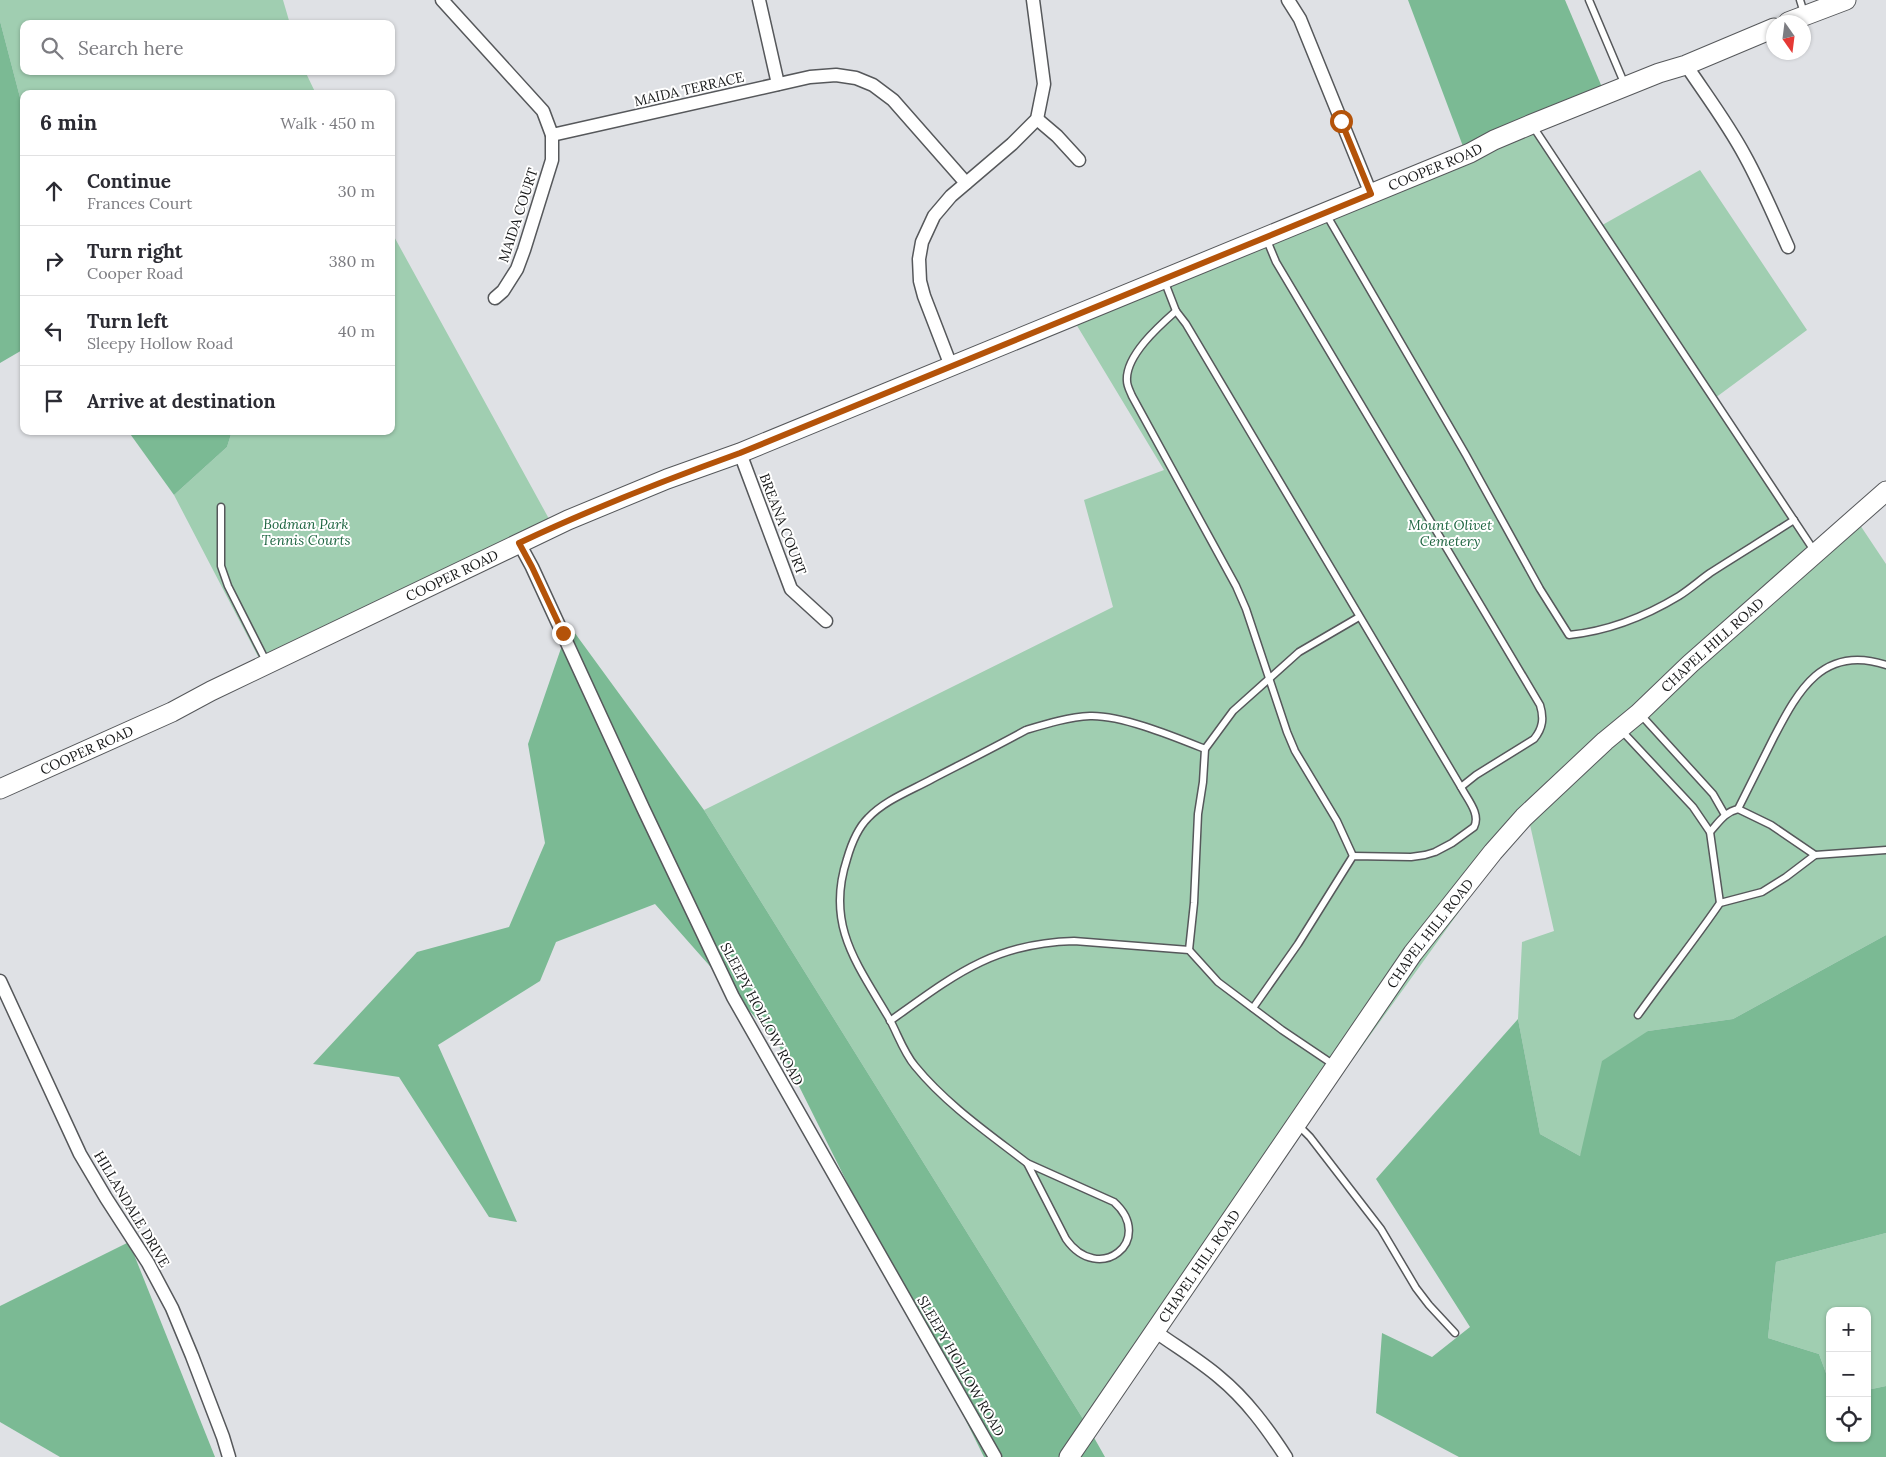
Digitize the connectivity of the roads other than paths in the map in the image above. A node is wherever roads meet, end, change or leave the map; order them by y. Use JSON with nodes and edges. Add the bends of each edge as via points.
{"nodes":[{"id":1,"x":442,"y":0,"type":"edge"},
{"id":2,"x":759,"y":0,"type":"edge"},
{"id":3,"x":1033,"y":0,"type":"edge"},
{"id":4,"x":1288,"y":0,"type":"edge"},
{"id":5,"x":1589,"y":0,"type":"edge"},
{"id":6,"x":1846,"y":0,"type":"edge"},
{"id":7,"x":1803,"y":8,"type":"edge"},
{"id":8,"x":1766,"y":31,"type":"edge"},
{"id":9,"x":1686,"y":65,"type":"junction"},
{"id":10,"x":778,"y":84,"type":"junction"},
{"id":11,"x":1626,"y":86,"type":"junction"},
{"id":12,"x":1037,"y":119,"type":"junction"},
{"id":13,"x":1532,"y":124,"type":"junction"},
{"id":14,"x":552,"y":135,"type":"junction"},
{"id":15,"x":1079,"y":160,"type":"dead end"},
{"id":16,"x":966,"y":183,"type":"junction"},
{"id":17,"x":1371,"y":194,"type":"junction"},
{"id":18,"x":1325,"y":213,"type":"junction"},
{"id":19,"x":1265,"y":237,"type":"junction"},
{"id":20,"x":1788,"y":247,"type":"dead end"},
{"id":21,"x":1164,"y":279,"type":"junction"},
{"id":22,"x":495,"y":298,"type":"dead end"},
{"id":23,"x":1176,"y":311,"type":"junction"},
{"id":24,"x":951,"y":366,"type":"junction"},
{"id":25,"x":740,"y":453,"type":"junction"},
{"id":26,"x":1886,"y":491,"type":"edge"},
{"id":27,"x":222,"y":507,"type":"dead end"},
{"id":28,"x":1794,"y":520,"type":"junction"},
{"id":29,"x":519,"y":543,"type":"junction"},
{"id":30,"x":1816,"y":554,"type":"junction"},
{"id":31,"x":1359,"y":616,"type":"junction"},
{"id":32,"x":826,"y":621,"type":"dead end"},
{"id":33,"x":268,"y":664,"type":"junction"},
{"id":34,"x":1886,"y":665,"type":"edge"},
{"id":35,"x":1269,"y":679,"type":"junction"},
{"id":36,"x":1639,"y":713,"type":"junction"},
{"id":37,"x":1620,"y":729,"type":"junction"},
{"id":38,"x":1205,"y":749,"type":"junction"},
{"id":39,"x":1461,"y":787,"type":"junction"},
{"id":40,"x":0,"y":789,"type":"edge"},
{"id":41,"x":1738,"y":809,"type":"junction"},
{"id":42,"x":1725,"y":815,"type":"junction"},
{"id":43,"x":1710,"y":832,"type":"junction"},
{"id":44,"x":1886,"y":850,"type":"edge"},
{"id":45,"x":1815,"y":855,"type":"junction"},
{"id":46,"x":1354,"y":856,"type":"junction"},
{"id":47,"x":1720,"y":903,"type":"junction"},
{"id":48,"x":1189,"y":950,"type":"junction"},
{"id":49,"x":0,"y":981,"type":"edge"},
{"id":50,"x":1253,"y":1008,"type":"junction"},
{"id":51,"x":1638,"y":1015,"type":"dead end"},
{"id":52,"x":890,"y":1021,"type":"junction"},
{"id":53,"x":1336,"y":1065,"type":"junction"},
{"id":54,"x":1296,"y":1123,"type":"junction"},
{"id":55,"x":1027,"y":1163,"type":"junction"},
{"id":56,"x":1156,"y":1332,"type":"junction"},
{"id":57,"x":1455,"y":1332,"type":"dead end"},
{"id":58,"x":229,"y":1457,"type":"edge"},
{"id":59,"x":996,"y":1457,"type":"edge"},
{"id":60,"x":1068,"y":1457,"type":"edge"},
{"id":61,"x":1286,"y":1457,"type":"edge"}],
"edges":[{"from":1,"to":14,"type":"street","via":[[543,111]]},
{"from":2,"to":10,"type":"street"},
{"from":3,"to":12,"type":"street","via":[[1044,84]]},
{"from":4,"to":17,"type":"street","via":[[1300,19]]},
{"from":5,"to":11,"type":"lane"},
{"from":6,"to":7,"type":"street"},
{"from":8,"to":9,"type":"street","name":"COOPER ROAD"},
{"from":9,"to":11,"type":"street","name":"COOPER ROAD"},
{"from":9,"to":20,"type":"street","via":[[1744,154]]},
{"from":10,"to":14,"type":"street","name":"MAIDA TERRACE"},
{"from":10,"to":16,"type":"street","name":"MAIDA TERRACE","via":[[836,75],[856,78],[874,86],[892,100]]},
{"from":11,"to":13,"type":"street","name":"COOPER ROAD"},
{"from":12,"to":15,"type":"street"},
{"from":12,"to":16,"type":"street"},
{"from":13,"to":17,"type":"street","name":"COOPER ROAD"},
{"from":13,"to":28,"type":"lane"},
{"from":14,"to":22,"type":"street","name":"MAIDA COURT","via":[[552,160],[522,256],[517,270]]},
{"from":16,"to":24,"type":"street","via":[[934,216],[922,242],[919,259],[924,296]]},
{"from":17,"to":18,"type":"street","name":"COOPER ROAD"},
{"from":18,"to":19,"type":"street","name":"COOPER ROAD"},
{"from":18,"to":28,"type":"lane","via":[[1569,635],[1610,627],[1651,612]]},
{"from":19,"to":21,"type":"street","name":"COOPER ROAD"},
{"from":19,"to":39,"type":"lane","via":[[1276,262],[1540,704],[1542,723],[1534,739]]},
{"from":21,"to":23,"type":"lane"},
{"from":21,"to":24,"type":"street","name":"COOPER ROAD"},
{"from":23,"to":31,"type":"lane"},
{"from":23,"to":35,"type":"lane","via":[[1132,360],[1127,382],[1236,586]]},
{"from":24,"to":25,"type":"street","name":"COOPER ROAD"},
{"from":25,"to":29,"type":"street","name":"COOPER ROAD","via":[[658,483]]},
{"from":25,"to":32,"type":"street","name":"BREANA COURT","via":[[791,588]]},
{"from":26,"to":30,"type":"street","name":"CHAPEL HILL ROAD"},
{"from":27,"to":33,"type":"lane","via":[[221,566]]},
{"from":28,"to":30,"type":"lane"},
{"from":29,"to":33,"type":"street","name":"COOPER ROAD"},
{"from":29,"to":59,"type":"street","name":"SLEEPY HOLLOW ROAD","via":[[732,997]]},
{"from":30,"to":36,"type":"street","name":"CHAPEL HILL ROAD"},
{"from":31,"to":35,"type":"lane","via":[[1299,652]]},
{"from":31,"to":39,"type":"lane"},
{"from":33,"to":40,"type":"street","name":"COOPER ROAD","via":[[172,712]]},
{"from":34,"to":41,"type":"lane","via":[[1848,662],[1826,669],[1808,681],[1792,703]]},
{"from":35,"to":38,"type":"lane","via":[[1233,711]]},
{"from":35,"to":46,"type":"lane","via":[[1295,751]]},
{"from":36,"to":37,"type":"street","name":"CHAPEL HILL ROAD"},
{"from":36,"to":42,"type":"lane","via":[[1713,794]]},
{"from":37,"to":43,"type":"lane","via":[[1692,807]]},
{"from":37,"to":53,"type":"street","name":"CHAPEL HILL ROAD","via":[[1524,817],[1494,852],[1413,953]]},
{"from":38,"to":48,"type":"lane"},
{"from":38,"to":52,"type":"lane","via":[[1170,735],[1103,717],[1050,723],[1026,730],[889,801],[876,811],[861,826],[851,846],[842,875],[839,906],[849,948],[864,980]]},
{"from":39,"to":46,"type":"lane","via":[[1478,821],[1452,843],[1435,852],[1411,857]]},
{"from":41,"to":42,"type":"lane"},
{"from":41,"to":45,"type":"lane","via":[[1770,825]]},
{"from":42,"to":43,"type":"lane"},
{"from":43,"to":47,"type":"lane"},
{"from":44,"to":45,"type":"lane"},
{"from":45,"to":47,"type":"lane","via":[[1762,892]]},
{"from":46,"to":50,"type":"lane"},
{"from":47,"to":51,"type":"lane"},
{"from":48,"to":50,"type":"lane","via":[[1218,982]]},
{"from":48,"to":52,"type":"lane","via":[[1074,941],[1027,946],[971,966]]},
{"from":49,"to":58,"type":"street","name":"HILLANDALE DRIVE","via":[[80,1154],[172,1308]]},
{"from":50,"to":53,"type":"lane"},
{"from":52,"to":55,"type":"lane","via":[[916,1067],[952,1103]]},
{"from":53,"to":54,"type":"street","name":"CHAPEL HILL ROAD"},
{"from":54,"to":56,"type":"street","name":"CHAPEL HILL ROAD"},
{"from":54,"to":57,"type":"lane","via":[[1310,1136],[1381,1229],[1416,1288]]},
{"from":55,"to":55,"type":"lane","via":[[1074,1250],[1094,1260],[1114,1255],[1128,1242],[1127,1218],[1114,1202]]},
{"from":56,"to":60,"type":"street","name":"CHAPEL HILL ROAD"},
{"from":56,"to":61,"type":"street","via":[[1218,1376],[1240,1396]]}]}
